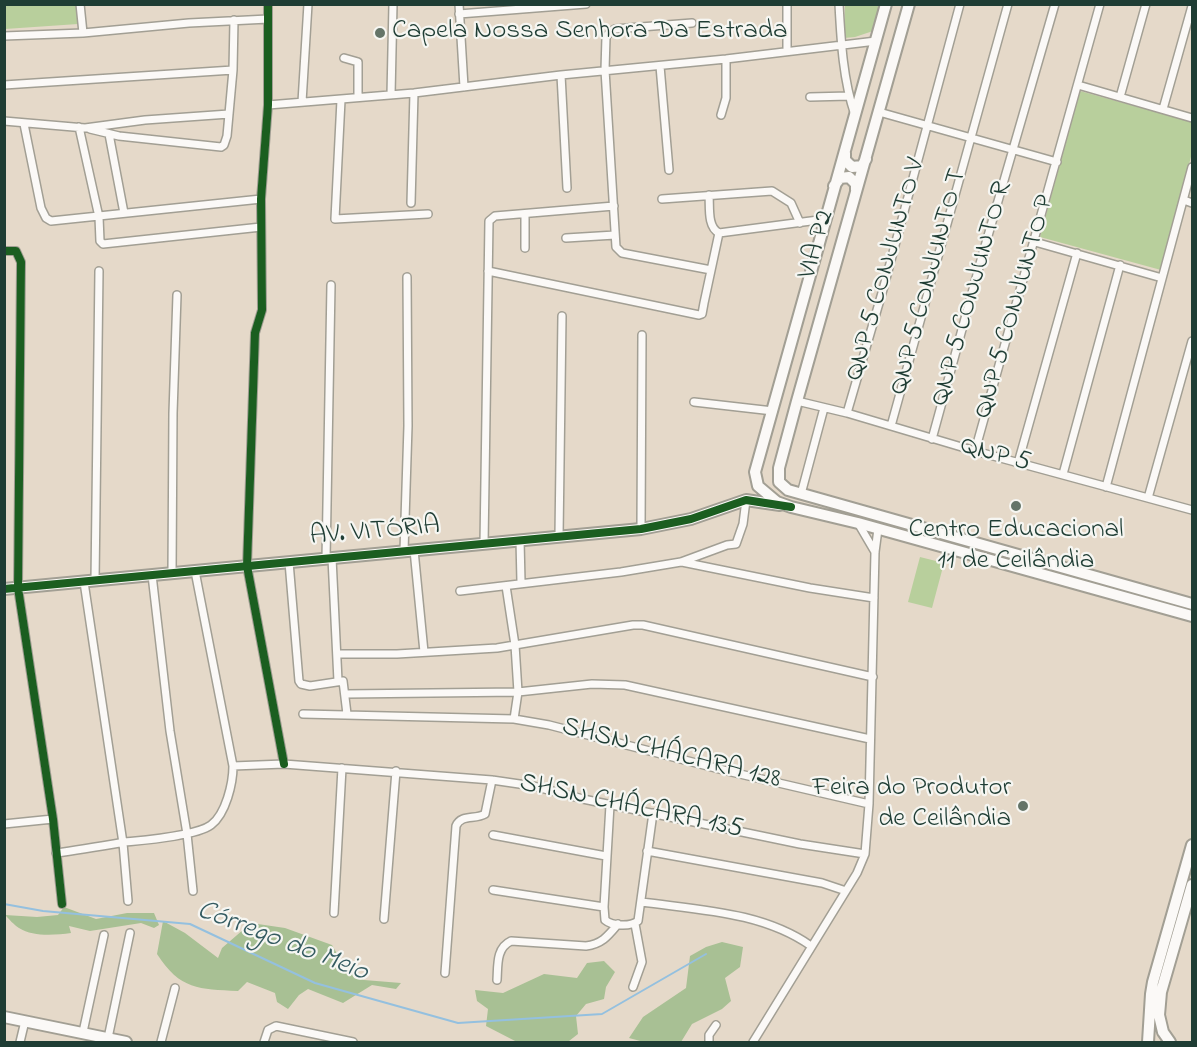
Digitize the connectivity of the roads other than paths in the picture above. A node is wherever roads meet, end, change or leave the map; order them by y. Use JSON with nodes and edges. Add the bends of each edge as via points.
{"nodes":[{"id":1,"x":80,"y":4,"type":"edge"},
{"id":2,"x":268,"y":4,"type":"edge"},
{"id":3,"x":308,"y":4,"type":"edge"},
{"id":4,"x":393,"y":4,"type":"edge"},
{"id":5,"x":459,"y":4,"type":"edge"},
{"id":6,"x":586,"y":4,"type":"edge"},
{"id":7,"x":787,"y":4,"type":"edge"},
{"id":8,"x":839,"y":4,"type":"edge"},
{"id":9,"x":886,"y":4,"type":"edge"},
{"id":10,"x":909,"y":4,"type":"edge"},
{"id":11,"x":960,"y":4,"type":"edge"},
{"id":12,"x":1008,"y":4,"type":"edge"},
{"id":13,"x":1054,"y":4,"type":"edge"},
{"id":14,"x":1100,"y":4,"type":"edge"},
{"id":15,"x":1146,"y":4,"type":"edge"},
{"id":16,"x":1192,"y":6,"type":"edge"},
{"id":17,"x":459,"y":14,"type":"junction"},
{"id":18,"x":268,"y":19,"type":"junction"},
{"id":19,"x":234,"y":20,"type":"junction"},
{"id":20,"x":692,"y":23,"type":"dead end"},
{"id":21,"x":83,"y":33,"type":"junction"},
{"id":22,"x":4,"y":36,"type":"edge"},
{"id":23,"x":876,"y":41,"type":"junction"},
{"id":24,"x":841,"y":45,"type":"junction"},
{"id":25,"x":787,"y":51,"type":"junction"},
{"id":26,"x":344,"y":58,"type":"dead end"},
{"id":27,"x":726,"y":59,"type":"junction"},
{"id":28,"x":660,"y":66,"type":"junction"},
{"id":29,"x":233,"y":70,"type":"junction"},
{"id":30,"x":605,"y":70,"type":"junction"},
{"id":31,"x":561,"y":75,"type":"junction"},
{"id":32,"x":4,"y":85,"type":"edge"},
{"id":33,"x":1078,"y":85,"type":"junction"},
{"id":34,"x":464,"y":87,"type":"junction"},
{"id":35,"x":414,"y":93,"type":"junction"},
{"id":36,"x":391,"y":95,"type":"junction"},
{"id":37,"x":849,"y":96,"type":"junction"},
{"id":38,"x":810,"y":97,"type":"dead end"},
{"id":39,"x":1120,"y":97,"type":"junction"},
{"id":40,"x":358,"y":98,"type":"junction"},
{"id":41,"x":341,"y":100,"type":"junction"},
{"id":42,"x":302,"y":102,"type":"junction"},
{"id":43,"x":268,"y":105,"type":"junction"},
{"id":44,"x":1163,"y":109,"type":"junction"},
{"id":45,"x":879,"y":112,"type":"junction"},
{"id":46,"x":229,"y":114,"type":"junction"},
{"id":47,"x":720,"y":115,"type":"dead end"},
{"id":48,"x":855,"y":115,"type":"junction"},
{"id":49,"x":1192,"y":118,"type":"edge"},
{"id":50,"x":4,"y":121,"type":"edge"},
{"id":51,"x":24,"y":124,"type":"junction"},
{"id":52,"x":927,"y":127,"type":"junction"},
{"id":53,"x":82,"y":128,"type":"junction"},
{"id":54,"x":109,"y":134,"type":"junction"},
{"id":55,"x":970,"y":138,"type":"junction"},
{"id":56,"x":845,"y":150,"type":"junction"},
{"id":57,"x":1013,"y":150,"type":"junction"},
{"id":58,"x":867,"y":156,"type":"junction"},
{"id":59,"x":1057,"y":162,"type":"junction"},
{"id":60,"x":1192,"y":167,"type":"edge"},
{"id":61,"x":669,"y":170,"type":"dead end"},
{"id":62,"x":834,"y":186,"type":"junction"},
{"id":63,"x":567,"y":188,"type":"dead end"},
{"id":64,"x":856,"y":194,"type":"junction"},
{"id":65,"x":709,"y":195,"type":"junction"},
{"id":66,"x":261,"y":199,"type":"junction"},
{"id":67,"x":662,"y":199,"type":"dead end"},
{"id":68,"x":1184,"y":200,"type":"junction"},
{"id":69,"x":411,"y":203,"type":"dead end"},
{"id":70,"x":1192,"y":203,"type":"edge"},
{"id":71,"x":614,"y":206,"type":"junction"},
{"id":72,"x":124,"y":213,"type":"junction"},
{"id":73,"x":428,"y":214,"type":"dead end"},
{"id":74,"x":525,"y":214,"type":"junction"},
{"id":75,"x":99,"y":217,"type":"junction"},
{"id":76,"x":826,"y":219,"type":"junction"},
{"id":77,"x":800,"y":223,"type":"junction"},
{"id":78,"x":261,"y":227,"type":"junction"},
{"id":79,"x":719,"y":233,"type":"junction"},
{"id":80,"x":615,"y":235,"type":"junction"},
{"id":81,"x":566,"y":238,"type":"dead end"},
{"id":82,"x":1035,"y":242,"type":"junction"},
{"id":83,"x":525,"y":248,"type":"dead end"},
{"id":84,"x":8,"y":250,"type":"edge"},
{"id":85,"x":1077,"y":253,"type":"junction"},
{"id":86,"x":1120,"y":265,"type":"junction"},
{"id":87,"x":711,"y":270,"type":"junction"},
{"id":88,"x":99,"y":271,"type":"dead end"},
{"id":89,"x":488,"y":271,"type":"junction"},
{"id":90,"x":407,"y":277,"type":"dead end"},
{"id":91,"x":1162,"y":278,"type":"junction"},
{"id":92,"x":331,"y":285,"type":"dead end"},
{"id":93,"x":177,"y":295,"type":"dead end"},
{"id":94,"x":562,"y":316,"type":"dead end"},
{"id":95,"x":642,"y":335,"type":"dead end"},
{"id":96,"x":1192,"y":341,"type":"edge"},
{"id":97,"x":797,"y":401,"type":"junction"},
{"id":98,"x":694,"y":402,"type":"dead end"},
{"id":99,"x":824,"y":408,"type":"junction"},
{"id":100,"x":773,"y":411,"type":"junction"},
{"id":101,"x":847,"y":413,"type":"junction"},
{"id":102,"x":891,"y":426,"type":"junction"},
{"id":103,"x":932,"y":439,"type":"junction"},
{"id":104,"x":975,"y":451,"type":"junction"},
{"id":105,"x":1018,"y":463,"type":"junction"},
{"id":106,"x":755,"y":472,"type":"junction"},
{"id":107,"x":1063,"y":474,"type":"junction"},
{"id":108,"x":1106,"y":487,"type":"junction"},
{"id":109,"x":801,"y":494,"type":"junction"},
{"id":110,"x":1148,"y":498,"type":"junction"},
{"id":111,"x":746,"y":500,"type":"junction"},
{"id":112,"x":791,"y":507,"type":"junction"},
{"id":113,"x":1192,"y":508,"type":"edge"},
{"id":114,"x":858,"y":523,"type":"junction"},
{"id":115,"x":641,"y":529,"type":"junction"},
{"id":116,"x":878,"y":529,"type":"junction"},
{"id":117,"x":559,"y":536,"type":"junction"},
{"id":118,"x":520,"y":540,"type":"junction"},
{"id":119,"x":484,"y":544,"type":"junction"},
{"id":120,"x":409,"y":551,"type":"junction"},
{"id":121,"x":875,"y":552,"type":"junction"},
{"id":122,"x":329,"y":558,"type":"junction"},
{"id":123,"x":289,"y":562,"type":"junction"},
{"id":124,"x":681,"y":562,"type":"junction"},
{"id":125,"x":247,"y":566,"type":"junction"},
{"id":126,"x":195,"y":571,"type":"junction"},
{"id":127,"x":172,"y":573,"type":"junction"},
{"id":128,"x":152,"y":575,"type":"junction"},
{"id":129,"x":89,"y":581,"type":"junction"},
{"id":130,"x":521,"y":582,"type":"junction"},
{"id":131,"x":507,"y":586,"type":"junction"},
{"id":132,"x":18,"y":588,"type":"junction"},
{"id":133,"x":4,"y":589,"type":"edge"},
{"id":134,"x":460,"y":591,"type":"dead end"},
{"id":135,"x":874,"y":598,"type":"junction"},
{"id":136,"x":1192,"y":604,"type":"edge"},
{"id":137,"x":1192,"y":616,"type":"edge"},
{"id":138,"x":515,"y":645,"type":"junction"},
{"id":139,"x":424,"y":652,"type":"junction"},
{"id":140,"x":337,"y":654,"type":"junction"},
{"id":141,"x":873,"y":677,"type":"junction"},
{"id":142,"x":338,"y":681,"type":"junction"},
{"id":143,"x":518,"y":692,"type":"junction"},
{"id":144,"x":346,"y":694,"type":"junction"},
{"id":145,"x":303,"y":714,"type":"dead end"},
{"id":146,"x":347,"y":714,"type":"junction"},
{"id":147,"x":514,"y":719,"type":"junction"},
{"id":148,"x":870,"y":739,"type":"junction"},
{"id":149,"x":284,"y":764,"type":"junction"},
{"id":150,"x":233,"y":766,"type":"junction"},
{"id":151,"x":342,"y":768,"type":"junction"},
{"id":152,"x":396,"y":771,"type":"junction"},
{"id":153,"x":492,"y":780,"type":"junction"},
{"id":154,"x":869,"y":804,"type":"junction"},
{"id":155,"x":610,"y":805,"type":"junction"},
{"id":156,"x":652,"y":813,"type":"junction"},
{"id":157,"x":53,"y":819,"type":"junction"},
{"id":158,"x":4,"y":824,"type":"edge"},
{"id":159,"x":187,"y":834,"type":"junction"},
{"id":160,"x":493,"y":835,"type":"dead end"},
{"id":161,"x":123,"y":843,"type":"junction"},
{"id":162,"x":1192,"y":845,"type":"edge"},
{"id":163,"x":647,"y":851,"type":"junction"},
{"id":164,"x":56,"y":853,"type":"junction"},
{"id":165,"x":865,"y":855,"type":"junction"},
{"id":166,"x":606,"y":856,"type":"junction"},
{"id":167,"x":1192,"y":885,"type":"edge"},
{"id":168,"x":494,"y":890,"type":"dead end"},
{"id":169,"x":193,"y":891,"type":"dead end"},
{"id":170,"x":846,"y":891,"type":"junction"},
{"id":171,"x":128,"y":901,"type":"dead end"},
{"id":172,"x":642,"y":902,"type":"junction"},
{"id":173,"x":62,"y":904,"type":"dead end"},
{"id":174,"x":604,"y":907,"type":"junction"},
{"id":175,"x":334,"y":914,"type":"dead end"},
{"id":176,"x":384,"y":919,"type":"dead end"},
{"id":177,"x":618,"y":924,"type":"junction"},
{"id":178,"x":635,"y":924,"type":"junction"},
{"id":179,"x":130,"y":933,"type":"dead end"},
{"id":180,"x":104,"y":935,"type":"dead end"},
{"id":181,"x":811,"y":946,"type":"junction"},
{"id":182,"x":445,"y":973,"type":"dead end"},
{"id":183,"x":497,"y":980,"type":"dead end"},
{"id":184,"x":633,"y":987,"type":"dead end"},
{"id":185,"x":175,"y":988,"type":"dead end"},
{"id":186,"x":4,"y":1017,"type":"edge"},
{"id":187,"x":25,"y":1021,"type":"junction"},
{"id":188,"x":716,"y":1025,"type":"dead end"},
{"id":189,"x":82,"y":1032,"type":"junction"},
{"id":190,"x":265,"y":1040,"type":"edge"},
{"id":191,"x":118,"y":1041,"type":"edge"},
{"id":192,"x":20,"y":1042,"type":"edge"},
{"id":193,"x":161,"y":1042,"type":"edge"},
{"id":194,"x":352,"y":1042,"type":"edge"},
{"id":195,"x":709,"y":1042,"type":"edge"},
{"id":196,"x":753,"y":1042,"type":"edge"},
{"id":197,"x":1148,"y":1042,"type":"edge"},
{"id":198,"x":1170,"y":1042,"type":"edge"}],
"edges":[{"from":1,"to":21,"type":"street"},
{"from":2,"to":18,"type":"street"},
{"from":3,"to":42,"type":"street"},
{"from":4,"to":36,"type":"street"},
{"from":5,"to":17,"type":"street"},
{"from":6,"to":17,"type":"street"},
{"from":7,"to":25,"type":"street"},
{"from":8,"to":24,"type":"street"},
{"from":9,"to":23,"type":"main road","name":"VIA P2"},
{"from":10,"to":45,"type":"main road","name":"VIA P2"},
{"from":11,"to":52,"type":"street","name":"QNP 5 CONJUNTO V"},
{"from":12,"to":55,"type":"street","name":"QNP 5 CONJUNTO T"},
{"from":13,"to":57,"type":"street","name":"QNP 5 CONJUNTO R"},
{"from":14,"to":33,"type":"street","name":"QNP 5 CONJUNTO P"},
{"from":15,"to":39,"type":"street"},
{"from":16,"to":44,"type":"street"},
{"from":17,"to":34,"type":"street"},
{"from":18,"to":19,"type":"street"},
{"from":18,"to":43,"type":"street"},
{"from":19,"to":21,"type":"street"},
{"from":19,"to":29,"type":"street"},
{"from":20,"to":30,"type":"street","via":[[610,32],[606,36]]},
{"from":21,"to":22,"type":"street"},
{"from":23,"to":24,"type":"street"},
{"from":23,"to":48,"type":"main road","name":"VIA P2"},
{"from":24,"to":25,"type":"street"},
{"from":24,"to":37,"type":"street"},
{"from":25,"to":27,"type":"street"},
{"from":26,"to":40,"type":"street","via":[[358,62]]},
{"from":27,"to":28,"type":"street"},
{"from":27,"to":47,"type":"street","via":[[726,98]]},
{"from":28,"to":30,"type":"street"},
{"from":28,"to":61,"type":"street"},
{"from":29,"to":32,"type":"street"},
{"from":29,"to":46,"type":"street"},
{"from":30,"to":31,"type":"street"},
{"from":30,"to":71,"type":"street"},
{"from":31,"to":34,"type":"street"},
{"from":31,"to":63,"type":"street"},
{"from":33,"to":39,"type":"street"},
{"from":33,"to":59,"type":"street","name":"QNP 5 CONJUNTO P"},
{"from":34,"to":35,"type":"street"},
{"from":35,"to":36,"type":"street"},
{"from":35,"to":69,"type":"street"},
{"from":36,"to":40,"type":"street"},
{"from":37,"to":38,"type":"street"},
{"from":37,"to":48,"type":"street"},
{"from":39,"to":44,"type":"street"},
{"from":40,"to":41,"type":"street"},
{"from":41,"to":42,"type":"street"},
{"from":41,"to":73,"type":"street","via":[[335,219]]},
{"from":42,"to":43,"type":"street"},
{"from":43,"to":66,"type":"street"},
{"from":44,"to":49,"type":"street"},
{"from":45,"to":52,"type":"street"},
{"from":45,"to":58,"type":"main road","name":"VIA P2"},
{"from":46,"to":53,"type":"street"},
{"from":46,"to":54,"type":"street","via":[[226,141],[220,147]]},
{"from":48,"to":56,"type":"main road","name":"VIA P2"},
{"from":50,"to":51,"type":"street"},
{"from":51,"to":53,"type":"street"},
{"from":51,"to":75,"type":"street","via":[[46,218],[56,221]]},
{"from":52,"to":55,"type":"street"},
{"from":52,"to":101,"type":"street","name":"QNP 5 CONJUNTO V"},
{"from":53,"to":54,"type":"street"},
{"from":53,"to":75,"type":"street"},
{"from":54,"to":72,"type":"street"},
{"from":55,"to":57,"type":"street"},
{"from":55,"to":102,"type":"street","name":"QNP 5 CONJUNTO T"},
{"from":56,"to":58,"type":"main road","via":[[845,160],[852,167],[862,166]]},
{"from":56,"to":62,"type":"main road","name":"VIA P2"},
{"from":57,"to":59,"type":"street"},
{"from":57,"to":103,"type":"street","name":"QNP 5 CONJUNTO R"},
{"from":58,"to":64,"type":"main road","name":"VIA P2"},
{"from":59,"to":82,"type":"street","name":"QNP 5 CONJUNTO P"},
{"from":60,"to":68,"type":"street"},
{"from":62,"to":64,"type":"main road","via":[[840,178],[849,177],[856,184]]},
{"from":62,"to":76,"type":"main road","name":"VIA P2"},
{"from":64,"to":97,"type":"main road","name":"VIA P2"},
{"from":65,"to":67,"type":"street"},
{"from":65,"to":77,"type":"street","via":[[775,192],[794,207]]},
{"from":65,"to":79,"type":"street","via":[[711,225]]},
{"from":66,"to":72,"type":"street"},
{"from":66,"to":78,"type":"street"},
{"from":68,"to":70,"type":"street"},
{"from":68,"to":91,"type":"street"},
{"from":71,"to":74,"type":"street"},
{"from":71,"to":80,"type":"street"},
{"from":72,"to":75,"type":"street"},
{"from":74,"to":83,"type":"street"},
{"from":74,"to":89,"type":"street","via":[[495,216],[489,221]]},
{"from":75,"to":78,"type":"street","via":[[100,241],[108,245]]},
{"from":76,"to":77,"type":"street"},
{"from":76,"to":100,"type":"main road","name":"VIA P2"},
{"from":77,"to":79,"type":"street"},
{"from":78,"to":125,"type":"street","via":[[262,310],[255,333]]},
{"from":79,"to":87,"type":"street"},
{"from":80,"to":81,"type":"street"},
{"from":80,"to":87,"type":"street","via":[[616,247],[622,253]]},
{"from":82,"to":85,"type":"street"},
{"from":82,"to":104,"type":"street","name":"QNP 5 CONJUNTO P"},
{"from":84,"to":132,"type":"street","via":[[19,254],[21,262]]},
{"from":85,"to":86,"type":"street"},
{"from":85,"to":105,"type":"street"},
{"from":86,"to":91,"type":"street"},
{"from":86,"to":107,"type":"street"},
{"from":87,"to":89,"type":"street","via":[[699,315]]},
{"from":88,"to":129,"type":"street"},
{"from":89,"to":119,"type":"street"},
{"from":90,"to":120,"type":"street"},
{"from":91,"to":108,"type":"street"},
{"from":92,"to":122,"type":"street"},
{"from":93,"to":127,"type":"street"},
{"from":94,"to":117,"type":"street"},
{"from":95,"to":115,"type":"street"},
{"from":96,"to":110,"type":"street"},
{"from":97,"to":99,"type":"street","name":"QNP 5"},
{"from":97,"to":109,"type":"main road","name":"VIA P2","via":[[779,468],[779,482]]},
{"from":98,"to":100,"type":"street"},
{"from":99,"to":101,"type":"street","name":"QNP 5"},
{"from":99,"to":109,"type":"street"},
{"from":100,"to":106,"type":"main road","name":"VIA P2"},
{"from":101,"to":102,"type":"street","name":"QNP 5"},
{"from":102,"to":103,"type":"street","name":"QNP 5"},
{"from":103,"to":104,"type":"street","name":"QNP 5"},
{"from":104,"to":105,"type":"street","name":"QNP 5"},
{"from":105,"to":107,"type":"street","name":"QNP 5"},
{"from":106,"to":111,"type":"main road"},
{"from":106,"to":112,"type":"main road","name":"VIA P2","via":[[758,486],[777,502]]},
{"from":107,"to":108,"type":"street","name":"QNP 5"},
{"from":108,"to":110,"type":"street","name":"QNP 5"},
{"from":109,"to":136,"type":"main road"},
{"from":110,"to":113,"type":"street","name":"QNP 5"},
{"from":111,"to":112,"type":"main road"},
{"from":111,"to":115,"type":"main road","name":"AV. VITÓRIA","via":[[691,519]]},
{"from":111,"to":124,"type":"street","via":[[736,544]]},
{"from":112,"to":114,"type":"main road"},
{"from":114,"to":116,"type":"main road"},
{"from":114,"to":121,"type":"street"},
{"from":115,"to":117,"type":"main road","name":"AV. VITÓRIA"},
{"from":116,"to":121,"type":"street"},
{"from":116,"to":137,"type":"main road"},
{"from":117,"to":118,"type":"main road","name":"AV. VITÓRIA"},
{"from":118,"to":119,"type":"main road","name":"AV. VITÓRIA"},
{"from":118,"to":130,"type":"street"},
{"from":119,"to":120,"type":"main road","name":"AV. VITÓRIA"},
{"from":120,"to":122,"type":"main road","name":"AV. VITÓRIA"},
{"from":120,"to":139,"type":"street"},
{"from":121,"to":135,"type":"street"},
{"from":122,"to":123,"type":"main road","name":"AV. VITÓRIA"},
{"from":122,"to":140,"type":"street"},
{"from":123,"to":125,"type":"main road","name":"AV. VITÓRIA"},
{"from":123,"to":142,"type":"street","via":[[301,684]]},
{"from":124,"to":130,"type":"street"},
{"from":124,"to":135,"type":"street"},
{"from":125,"to":126,"type":"main road","name":"AV. VITÓRIA"},
{"from":125,"to":149,"type":"street"},
{"from":126,"to":127,"type":"main road","name":"AV. VITÓRIA"},
{"from":126,"to":150,"type":"street"},
{"from":127,"to":128,"type":"main road","name":"AV. VITÓRIA"},
{"from":128,"to":129,"type":"main road","name":"AV. VITÓRIA"},
{"from":128,"to":159,"type":"street","via":[[170,731]]},
{"from":129,"to":132,"type":"main road","name":"AV. VITÓRIA"},
{"from":129,"to":161,"type":"street"},
{"from":130,"to":131,"type":"street"},
{"from":131,"to":134,"type":"street"},
{"from":131,"to":138,"type":"street"},
{"from":132,"to":133,"type":"main road","name":"AV. VITÓRIA"},
{"from":132,"to":157,"type":"street"},
{"from":135,"to":141,"type":"street"},
{"from":138,"to":139,"type":"street"},
{"from":138,"to":141,"type":"street","via":[[643,625]]},
{"from":138,"to":143,"type":"street"},
{"from":139,"to":140,"type":"street"},
{"from":140,"to":142,"type":"street"},
{"from":141,"to":148,"type":"street"},
{"from":142,"to":144,"type":"street","via":[[343,681]]},
{"from":143,"to":144,"type":"street"},
{"from":143,"to":147,"type":"street"},
{"from":143,"to":148,"type":"street","via":[[592,684],[625,685]]},
{"from":144,"to":146,"type":"street"},
{"from":145,"to":146,"type":"street","name":"SHSN CHÁCARA 128"},
{"from":146,"to":147,"type":"street","name":"SHSN CHÁCARA 128"},
{"from":147,"to":154,"type":"street","name":"SHSN CHÁCARA 128"},
{"from":148,"to":154,"type":"street"},
{"from":149,"to":150,"type":"street","name":"SHSN CHÁCARA 135"},
{"from":149,"to":151,"type":"street","name":"SHSN CHÁCARA 135"},
{"from":150,"to":159,"type":"street","via":[[228,798],[218,817],[210,826]]},
{"from":151,"to":152,"type":"street","name":"SHSN CHÁCARA 135"},
{"from":151,"to":175,"type":"street"},
{"from":152,"to":153,"type":"street","name":"SHSN CHÁCARA 135"},
{"from":152,"to":176,"type":"street"},
{"from":153,"to":155,"type":"street","name":"SHSN CHÁCARA 135"},
{"from":153,"to":182,"type":"street","via":[[483,816],[464,818],[456,826]]},
{"from":154,"to":165,"type":"street"},
{"from":155,"to":156,"type":"street","name":"SHSN CHÁCARA 135"},
{"from":155,"to":166,"type":"street"},
{"from":156,"to":163,"type":"street"},
{"from":156,"to":165,"type":"street","name":"SHSN CHÁCARA 135"},
{"from":157,"to":158,"type":"street"},
{"from":157,"to":164,"type":"street"},
{"from":159,"to":161,"type":"street"},
{"from":159,"to":169,"type":"street"},
{"from":160,"to":166,"type":"street"},
{"from":161,"to":164,"type":"street"},
{"from":161,"to":171,"type":"street"},
{"from":162,"to":197,"type":"main road","via":[[1151,994]]},
{"from":163,"to":170,"type":"street","via":[[822,883]]},
{"from":163,"to":172,"type":"street"},
{"from":164,"to":173,"type":"street"},
{"from":165,"to":170,"type":"street"},
{"from":166,"to":174,"type":"street"},
{"from":167,"to":198,"type":"main road","via":[[1161,992],[1159,1016]]},
{"from":168,"to":174,"type":"street"},
{"from":170,"to":181,"type":"street"},
{"from":172,"to":178,"type":"street"},
{"from":172,"to":181,"type":"street","via":[[773,925]]},
{"from":174,"to":177,"type":"street","via":[[606,922]]},
{"from":177,"to":178,"type":"street"},
{"from":177,"to":183,"type":"street","via":[[597,945],[511,941],[504,944],[499,953]]},
{"from":178,"to":184,"type":"street","via":[[642,962]]},
{"from":179,"to":191,"type":"street"},
{"from":180,"to":189,"type":"street"},
{"from":181,"to":196,"type":"street"},
{"from":185,"to":193,"type":"street"},
{"from":186,"to":187,"type":"main road"},
{"from":187,"to":189,"type":"main road"},
{"from":187,"to":192,"type":"street"},
{"from":188,"to":195,"type":"street"},
{"from":189,"to":191,"type":"main road"},
{"from":190,"to":194,"type":"street","via":[[268,1030],[276,1026]]}]}
